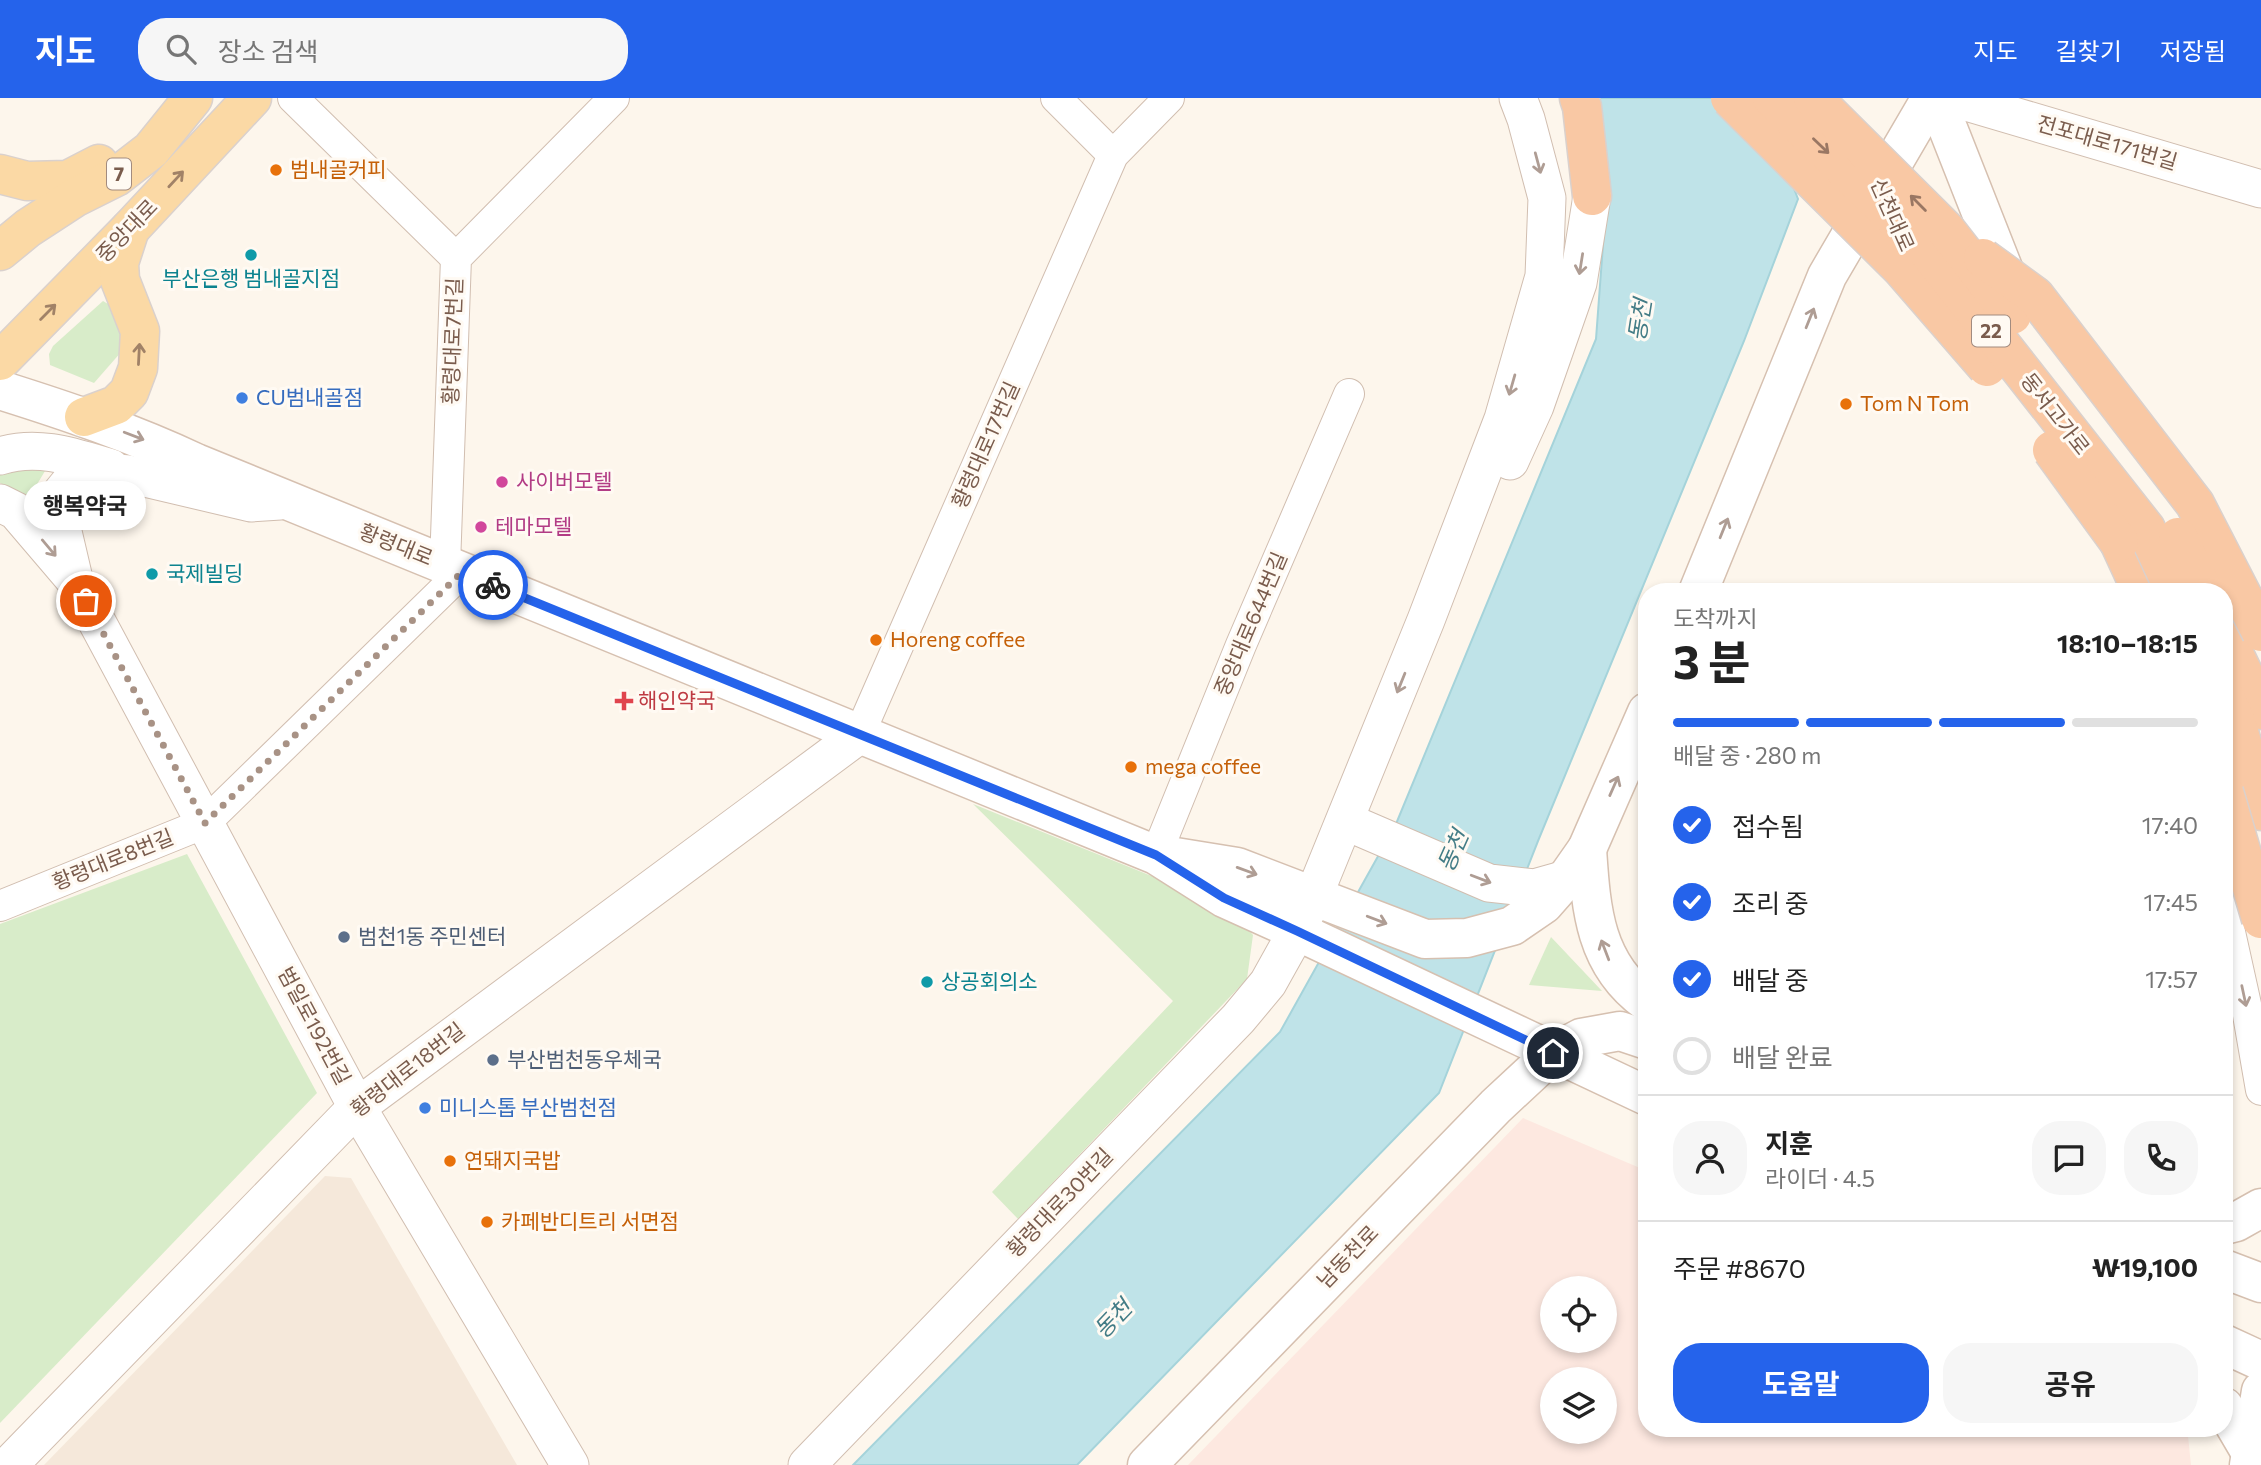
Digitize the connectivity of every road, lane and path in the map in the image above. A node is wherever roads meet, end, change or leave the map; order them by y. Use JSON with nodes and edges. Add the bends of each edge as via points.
{"nodes":[{"id":1,"x":193,"y":98,"type":"edge"},
{"id":2,"x":252,"y":98,"type":"edge"},
{"id":3,"x":293,"y":98,"type":"edge"},
{"id":4,"x":614,"y":98,"type":"edge"},
{"id":5,"x":1056,"y":98,"type":"edge"},
{"id":6,"x":1169,"y":98,"type":"edge"},
{"id":7,"x":1518,"y":98,"type":"edge"},
{"id":8,"x":1579,"y":98,"type":"edge"},
{"id":9,"x":1730,"y":98,"type":"edge"},
{"id":10,"x":1772,"y":98,"type":"edge"},
{"id":11,"x":1813,"y":98,"type":"edge"},
{"id":12,"x":1841,"y":98,"type":"edge"},
{"id":13,"x":1931,"y":98,"type":"edge"},
{"id":14,"x":1936,"y":98,"type":"edge"},
{"id":15,"x":1953,"y":98,"type":"edge"},
{"id":16,"x":1113,"y":155,"type":"junction"},
{"id":17,"x":0,"y":174,"type":"edge"},
{"id":18,"x":68,"y":180,"type":"junction"},
{"id":19,"x":1879,"y":187,"type":"junction"},
{"id":20,"x":2261,"y":189,"type":"edge"},
{"id":21,"x":1591,"y":196,"type":"joint"},
{"id":22,"x":130,"y":229,"type":"junction"},
{"id":23,"x":1946,"y":230,"type":"junction"},
{"id":24,"x":1,"y":245,"type":"edge"},
{"id":25,"x":456,"y":258,"type":"junction"},
{"id":26,"x":0,"y":361,"type":"edge"},
{"id":27,"x":0,"y":390,"type":"edge"},
{"id":28,"x":1349,"y":394,"type":"dead end"},
{"id":29,"x":83,"y":417,"type":"junction"},
{"id":30,"x":0,"y":432,"type":"edge"},
{"id":31,"x":60,"y":453,"type":"junction"},
{"id":32,"x":0,"y":456,"type":"edge"},
{"id":33,"x":128,"y":474,"type":"junction"},
{"id":34,"x":288,"y":500,"type":"junction"},
{"id":35,"x":0,"y":503,"type":"edge"},
{"id":36,"x":453,"y":568,"type":"junction"},
{"id":37,"x":74,"y":579,"type":"junction"},
{"id":38,"x":1702,"y":583,"type":"edge"},
{"id":39,"x":2138,"y":583,"type":"edge"},
{"id":40,"x":2155,"y":583,"type":"edge"},
{"id":41,"x":2171,"y":583,"type":"edge"},
{"id":42,"x":2200,"y":583,"type":"edge"},
{"id":43,"x":2214,"y":583,"type":"edge"},
{"id":44,"x":2233,"y":619,"type":"edge"},
{"id":45,"x":1426,"y":620,"type":"junction"},
{"id":46,"x":2261,"y":632,"type":"edge"},
{"id":47,"x":2233,"y":652,"type":"edge"},
{"id":48,"x":2261,"y":674,"type":"edge"},
{"id":49,"x":2261,"y":710,"type":"edge"},
{"id":50,"x":2233,"y":715,"type":"edge"},
{"id":51,"x":1638,"y":729,"type":"edge"},
{"id":52,"x":859,"y":735,"type":"junction"},
{"id":53,"x":2233,"y":769,"type":"edge"},
{"id":54,"x":205,"y":823,"type":"junction"},
{"id":55,"x":2233,"y":823,"type":"edge"},
{"id":56,"x":1359,"y":827,"type":"junction"},
{"id":57,"x":2250,"y":842,"type":"edge"},
{"id":58,"x":1156,"y":855,"type":"junction"},
{"id":59,"x":1563,"y":872,"type":"junction"},
{"id":60,"x":1314,"y":895,"type":"junction"},
{"id":61,"x":0,"y":906,"type":"edge"},
{"id":62,"x":2261,"y":919,"type":"edge"},
{"id":63,"x":1297,"y":931,"type":"junction"},
{"id":64,"x":2233,"y":946,"type":"edge"},
{"id":65,"x":1638,"y":996,"type":"edge"},
{"id":66,"x":1638,"y":1037,"type":"edge"},
{"id":67,"x":1553,"y":1053,"type":"junction"},
{"id":68,"x":2261,"y":1090,"type":"edge"},
{"id":69,"x":1638,"y":1092,"type":"edge"},
{"id":70,"x":357,"y":1107,"type":"junction"},
{"id":71,"x":2261,"y":1208,"type":"edge"},
{"id":72,"x":2233,"y":1222,"type":"edge"},
{"id":73,"x":2233,"y":1272,"type":"edge"},
{"id":74,"x":2261,"y":1283,"type":"edge"},
{"id":75,"x":2233,"y":1348,"type":"edge"},
{"id":76,"x":2261,"y":1361,"type":"edge"},
{"id":77,"x":2261,"y":1391,"type":"edge"},
{"id":78,"x":2233,"y":1425,"type":"edge"},
{"id":79,"x":2250,"y":1459,"type":"edge"},
{"id":80,"x":9,"y":1465,"type":"edge"},
{"id":81,"x":570,"y":1465,"type":"edge"},
{"id":82,"x":807,"y":1465,"type":"edge"},
{"id":83,"x":1147,"y":1465,"type":"edge"}],
"edges":[{"from":1,"to":18,"type":"main road","via":[[118,153]]},
{"from":1,"to":24,"type":"main road","number":"7","via":[[151,150],[116,177]]},
{"from":22,"to":2,"type":"main road","name":"중앙대로","number":"7","one_way":true},
{"from":3,"to":25,"type":"street"},
{"from":4,"to":25,"type":"street","name":"황령대로7번길"},
{"from":5,"to":16,"type":"street"},
{"from":6,"to":16,"type":"street","name":"황령대로17번길"},
{"from":7,"to":45,"type":"street","one_way":true,"via":[[1547,198],[1544,276],[1503,419]]},
{"from":8,"to":21,"type":"highway"},
{"from":9,"to":39,"type":"highway","bridge":true,"via":[[1902,269],[2015,398],[2119,542]]},
{"from":10,"to":41,"type":"highway","name":"동서고가로","number":"22","one_way":true,"bridge":true,"via":[[1926,249],[2146,529]]},
{"from":23,"to":11,"type":"highway","name":"동서고가로","number":"22","one_way":true,"bridge":true},
{"from":12,"to":19,"type":"main road","name":"신천대로"},
{"from":13,"to":19,"type":"main road"},
{"from":14,"to":43,"type":"main road","via":[[2011,289],[2177,508]]},
{"from":15,"to":20,"type":"street","name":"전포대로171번길"},
{"from":16,"to":52,"type":"street","name":"황령대로17번길"},
{"from":17,"to":18,"type":"main road","via":[[27,181]]},
{"from":18,"to":24,"type":"main road","via":[[24,205]]},
{"from":38,"to":19,"type":"main road","one_way":true,"via":[[1827,276]]},
{"from":19,"to":40,"type":"main road","name":"신천대로","via":[[1909,256],[2024,391],[2133,535]]},
{"from":21,"to":45,"type":"street","one_way":true,"via":[[1578,283],[1535,406],[1481,528]]},
{"from":26,"to":22,"type":"main road","name":"중앙대로","number":"7","one_way":true},
{"from":29,"to":22,"type":"main road","one_way":true,"via":[[117,405],[129,392],[138,368],[140,331],[120,280],[119,263]]},
{"from":23,"to":42,"type":"highway","name":"동서고가로","number":"22","bridge":true,"via":[[2169,519]]},
{"from":23,"to":46,"type":"highway","bridge":true,"via":[[2035,296],[2195,503]]},
{"from":25,"to":36,"type":"street","name":"황령대로7번길"},
{"from":27,"to":29,"type":"main road","name":"황령대로"},
{"from":28,"to":58,"type":"street","name":"중앙대로644번길"},
{"from":29,"to":34,"type":"main road","name":"황령대로","one_way":true},
{"from":30,"to":31,"type":"street"},
{"from":31,"to":32,"type":"street","via":[[18,450]]},
{"from":31,"to":33,"type":"street"},
{"from":33,"to":34,"type":"street","via":[[251,503]]},
{"from":33,"to":37,"type":"street","via":[[97,471],[75,476],[62,492],[60,519]]},
{"from":34,"to":36,"type":"main road","name":"황령대로"},
{"from":35,"to":37,"type":"street","one_way":true,"via":[[16,511]]},
{"from":36,"to":52,"type":"main road","name":"황령대로"},
{"from":36,"to":54,"type":"street","name":"황령대로8번길"},
{"from":37,"to":54,"type":"street","name":"범일로192번길"},
{"from":44,"to":48,"type":"main road"},
{"from":45,"to":56,"type":"street","one_way":true},
{"from":47,"to":49,"type":"highway"},
{"from":50,"to":57,"type":"highway"},
{"from":59,"to":51,"type":"main road","one_way":true},
{"from":52,"to":58,"type":"main road","name":"황령대로"},
{"from":52,"to":70,"type":"street","name":"황령대로18번길"},
{"from":53,"to":57,"type":"main road"},
{"from":54,"to":61,"type":"street","name":"황령대로8번길"},
{"from":54,"to":70,"type":"street","name":"범일로192번길"},
{"from":55,"to":62,"type":"highway","bridge":true},
{"from":56,"to":59,"type":"street","one_way":true,"via":[[1489,883]]},
{"from":56,"to":60,"type":"street"},
{"from":58,"to":60,"type":"main road","one_way":true,"via":[[1237,867]]},
{"from":58,"to":63,"type":"main road","name":"황령대로","via":[[1224,898]]},
{"from":60,"to":59,"type":"main road","one_way":true,"via":[[1425,939],[1467,938],[1513,926],[1544,904]]},
{"from":65,"to":59,"type":"main road","one_way":true,"via":[[1611,965],[1590,903]]},
{"from":60,"to":63,"type":"street"},
{"from":63,"to":67,"type":"main road","name":"황령대로"},
{"from":63,"to":82,"type":"street","name":"황령대로30번길","via":[[1268,983],[1238,1019]]},
{"from":64,"to":68,"type":"street","one_way":true},
{"from":66,"to":67,"type":"main road","via":[[1620,1031],[1581,1038]]},
{"from":67,"to":69,"type":"main road","name":"황령대로"},
{"from":67,"to":83,"type":"main road","name":"남동천로"},
{"from":70,"to":80,"type":"street","name":"황령대로18번길"},
{"from":70,"to":81,"type":"street","name":"범일로192번길"},
{"from":71,"to":72,"type":"main road"},
{"from":73,"to":74,"type":"main road"},
{"from":75,"to":76,"type":"main road"},
{"from":77,"to":79,"type":"main road"},
{"from":78,"to":79,"type":"main road"}]}
